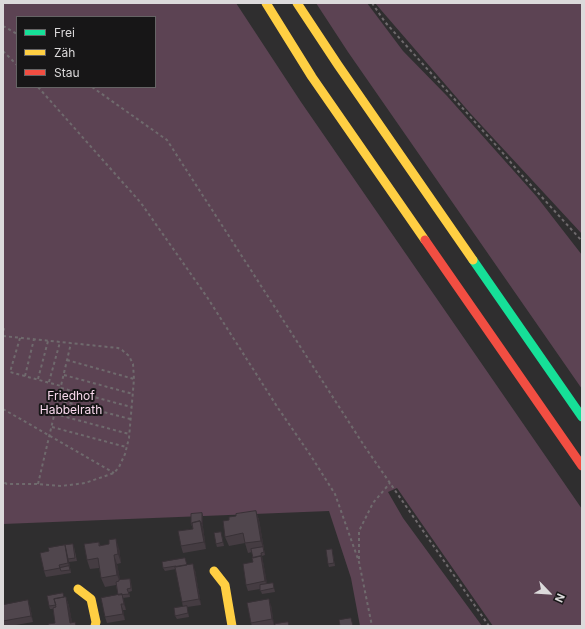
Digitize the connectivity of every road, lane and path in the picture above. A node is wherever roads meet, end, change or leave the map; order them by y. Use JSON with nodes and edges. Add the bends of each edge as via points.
{"nodes":[{"id":1,"x":266,"y":3,"type":"edge"},
{"id":2,"x":297,"y":3,"type":"edge"},
{"id":3,"x":372,"y":3,"type":"edge"},
{"id":4,"x":3,"y":26,"type":"edge"},
{"id":5,"x":16,"y":33,"type":"edge"},
{"id":6,"x":3,"y":51,"type":"edge"},
{"id":7,"x":16,"y":64,"type":"edge"},
{"id":8,"x":39,"y":88,"type":"edge"},
{"id":9,"x":93,"y":88,"type":"edge"},
{"id":10,"x":582,"y":241,"type":"edge"},
{"id":11,"x":5,"y":327,"type":"dead end"},
{"id":12,"x":3,"y":331,"type":"edge"},
{"id":13,"x":3,"y":336,"type":"edge"},
{"id":14,"x":20,"y":338,"type":"junction"},
{"id":15,"x":34,"y":339,"type":"junction"},
{"id":16,"x":48,"y":341,"type":"junction"},
{"id":17,"x":60,"y":342,"type":"junction"},
{"id":18,"x":71,"y":343,"type":"junction"},
{"id":19,"x":67,"y":360,"type":"junction"},
{"id":20,"x":64,"y":374,"type":"junction"},
{"id":21,"x":24,"y":376,"type":"junction"},
{"id":22,"x":38,"y":379,"type":"junction"},
{"id":23,"x":134,"y":379,"type":"junction"},
{"id":24,"x":49,"y":382,"type":"junction"},
{"id":25,"x":61,"y":387,"type":"junction"},
{"id":26,"x":132,"y":394,"type":"junction"},
{"id":27,"x":58,"y":400,"type":"junction"},
{"id":28,"x":131,"y":407,"type":"junction"},
{"id":29,"x":3,"y":409,"type":"edge"},
{"id":30,"x":55,"y":414,"type":"junction"},
{"id":31,"x":582,"y":417,"type":"edge"},
{"id":32,"x":130,"y":419,"type":"junction"},
{"id":33,"x":52,"y":427,"type":"junction"},
{"id":34,"x":129,"y":435,"type":"junction"},
{"id":35,"x":49,"y":436,"type":"junction"},
{"id":36,"x":126,"y":447,"type":"junction"},
{"id":37,"x":582,"y":466,"type":"edge"},
{"id":38,"x":114,"y":473,"type":"junction"},
{"id":39,"x":3,"y":482,"type":"edge"},
{"id":40,"x":391,"y":483,"type":"junction"},
{"id":41,"x":38,"y":484,"type":"junction"},
{"id":42,"x":360,"y":562,"type":"junction"},
{"id":43,"x":214,"y":571,"type":"dead end"},
{"id":44,"x":78,"y":589,"type":"dead end"},
{"id":45,"x":95,"y":626,"type":"edge"},
{"id":46,"x":232,"y":626,"type":"edge"},
{"id":47,"x":372,"y":626,"type":"edge"},
{"id":48,"x":489,"y":626,"type":"edge"}],
"edges":[{"from":1,"to":37,"type":"main road","via":[[321,90]]},
{"from":2,"to":31,"type":"main road"},
{"from":3,"to":10,"type":"path","via":[[385,22]]},
{"from":4,"to":5,"type":"path"},
{"from":6,"to":7,"type":"path"},
{"from":8,"to":42,"type":"path","via":[[141,203],[207,298],[335,494]]},
{"from":9,"to":40,"type":"path","via":[[167,140],[365,447]]},
{"from":11,"to":12,"type":"path"},
{"from":13,"to":14,"type":"path"},
{"from":14,"to":15,"type":"path"},
{"from":14,"to":21,"type":"path","via":[[10,372]]},
{"from":15,"to":16,"type":"path"},
{"from":15,"to":21,"type":"path"},
{"from":16,"to":17,"type":"path"},
{"from":16,"to":22,"type":"path"},
{"from":17,"to":18,"type":"path"},
{"from":17,"to":24,"type":"path"},
{"from":18,"to":19,"type":"path"},
{"from":18,"to":23,"type":"path","via":[[122,350],[130,356]]},
{"from":19,"to":20,"type":"path"},
{"from":19,"to":23,"type":"path"},
{"from":20,"to":25,"type":"path"},
{"from":20,"to":26,"type":"path"},
{"from":21,"to":22,"type":"path"},
{"from":22,"to":24,"type":"path"},
{"from":23,"to":26,"type":"path"},
{"from":24,"to":25,"type":"path"},
{"from":25,"to":27,"type":"path"},
{"from":25,"to":28,"type":"path"},
{"from":26,"to":28,"type":"path"},
{"from":27,"to":30,"type":"path"},
{"from":27,"to":32,"type":"path"},
{"from":28,"to":32,"type":"path"},
{"from":29,"to":35,"type":"path"},
{"from":30,"to":33,"type":"path"},
{"from":30,"to":34,"type":"path"},
{"from":32,"to":34,"type":"path"},
{"from":33,"to":35,"type":"path"},
{"from":33,"to":36,"type":"path"},
{"from":34,"to":36,"type":"path"},
{"from":35,"to":38,"type":"path"},
{"from":35,"to":41,"type":"path"},
{"from":36,"to":38,"type":"path","via":[[125,454]]},
{"from":38,"to":41,"type":"path","via":[[85,483],[61,486]]},
{"from":39,"to":41,"type":"path"},
{"from":40,"to":42,"type":"path","via":[[374,503],[359,531]]},
{"from":40,"to":48,"type":"path"},
{"from":42,"to":47,"type":"path"},
{"from":43,"to":46,"type":"main road","via":[[225,585]]},
{"from":44,"to":45,"type":"main road","via":[[91,599]]}]}
